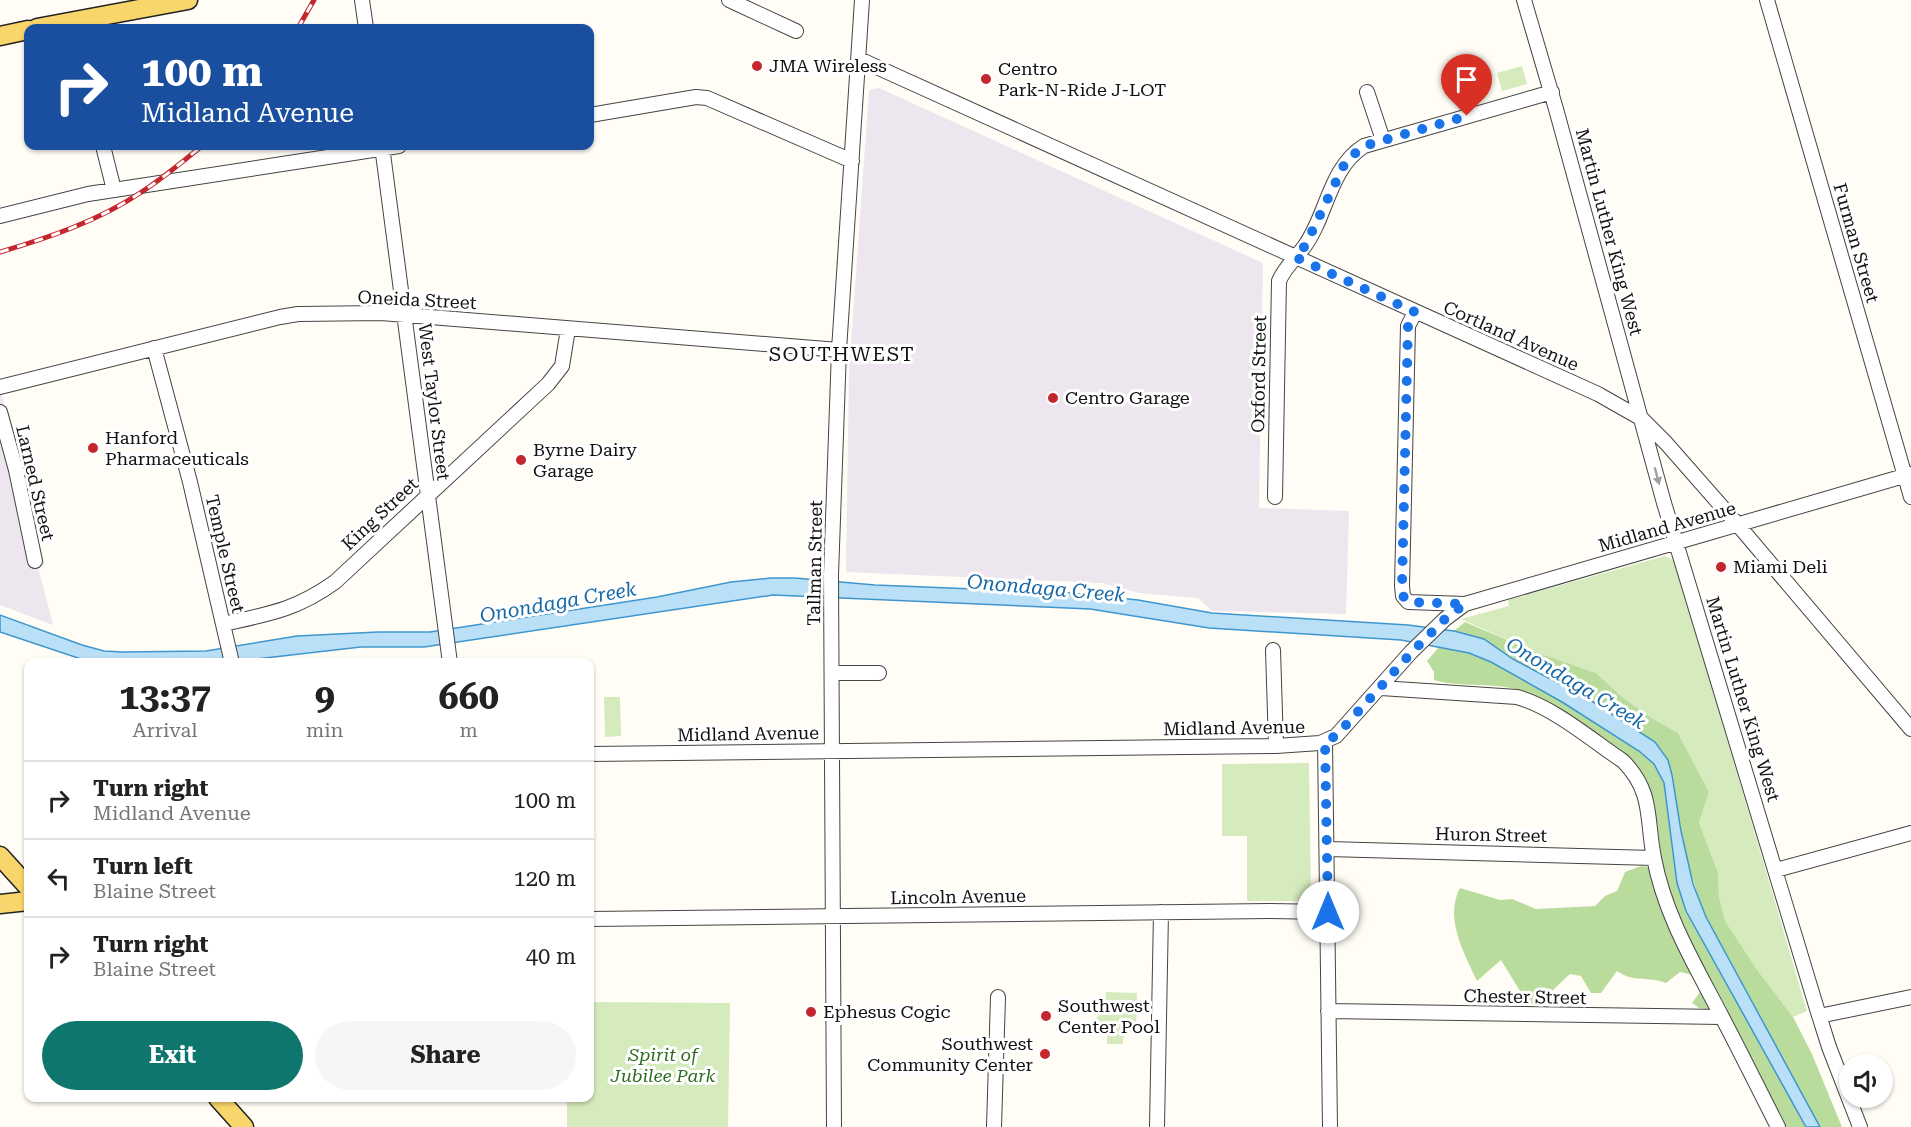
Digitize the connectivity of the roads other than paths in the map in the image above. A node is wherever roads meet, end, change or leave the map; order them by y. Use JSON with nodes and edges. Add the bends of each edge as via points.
{"nodes":[{"id":1,"x":188,"y":0,"type":"edge"},
{"id":2,"x":362,"y":0,"type":"edge"},
{"id":3,"x":729,"y":0,"type":"edge"},
{"id":4,"x":862,"y":0,"type":"edge"},
{"id":5,"x":1524,"y":0,"type":"edge"},
{"id":6,"x":1767,"y":0,"type":"edge"},
{"id":7,"x":139,"y":4,"type":"edge"},
{"id":8,"x":76,"y":24,"type":"edge"},
{"id":9,"x":365,"y":24,"type":"edge"},
{"id":10,"x":24,"y":31,"type":"edge"},
{"id":11,"x":796,"y":31,"type":"dead end"},
{"id":12,"x":0,"y":36,"type":"edge"},
{"id":13,"x":859,"y":59,"type":"junction"},
{"id":14,"x":1367,"y":92,"type":"dead end"},
{"id":15,"x":1552,"y":92,"type":"junction"},
{"id":16,"x":594,"y":114,"type":"edge"},
{"id":17,"x":1383,"y":140,"type":"junction"},
{"id":18,"x":104,"y":150,"type":"edge"},
{"id":19,"x":363,"y":150,"type":"edge"},
{"id":20,"x":382,"y":150,"type":"edge"},
{"id":21,"x":852,"y":161,"type":"junction"},
{"id":22,"x":114,"y":190,"type":"junction"},
{"id":23,"x":0,"y":216,"type":"edge"},
{"id":24,"x":1295,"y":257,"type":"junction"},
{"id":25,"x":1415,"y":312,"type":"junction"},
{"id":26,"x":405,"y":315,"type":"junction"},
{"id":27,"x":568,"y":329,"type":"junction"},
{"id":28,"x":154,"y":348,"type":"junction"},
{"id":29,"x":839,"y":350,"type":"junction"},
{"id":30,"x":0,"y":387,"type":"edge"},
{"id":31,"x":0,"y":412,"type":"edge"},
{"id":32,"x":1642,"y":419,"type":"junction"},
{"id":33,"x":1908,"y":475,"type":"edge"},
{"id":34,"x":428,"y":495,"type":"junction"},
{"id":35,"x":1275,"y":497,"type":"dead end"},
{"id":36,"x":1911,"y":497,"type":"edge"},
{"id":37,"x":1738,"y":525,"type":"junction"},
{"id":38,"x":1676,"y":543,"type":"junction"},
{"id":39,"x":35,"y":561,"type":"dead end"},
{"id":40,"x":1465,"y":604,"type":"junction"},
{"id":41,"x":223,"y":624,"type":"junction"},
{"id":42,"x":1273,"y":650,"type":"dead end"},
{"id":43,"x":231,"y":658,"type":"edge"},
{"id":44,"x":449,"y":658,"type":"edge"},
{"id":45,"x":832,"y":673,"type":"junction"},
{"id":46,"x":879,"y":673,"type":"dead end"},
{"id":47,"x":1381,"y":688,"type":"junction"},
{"id":48,"x":1911,"y":729,"type":"edge"},
{"id":49,"x":1325,"y":741,"type":"junction"},
{"id":50,"x":1276,"y":746,"type":"junction"},
{"id":51,"x":832,"y":752,"type":"junction"},
{"id":52,"x":594,"y":754,"type":"edge"},
{"id":53,"x":1911,"y":833,"type":"edge"},
{"id":54,"x":1328,"y":849,"type":"junction"},
{"id":55,"x":0,"y":856,"type":"edge"},
{"id":56,"x":1654,"y":858,"type":"junction"},
{"id":57,"x":1776,"y":870,"type":"junction"},
{"id":58,"x":24,"y":883,"type":"edge"},
{"id":59,"x":24,"y":901,"type":"edge"},
{"id":60,"x":0,"y":904,"type":"edge"},
{"id":61,"x":1161,"y":912,"type":"junction"},
{"id":62,"x":1328,"y":912,"type":"junction"},
{"id":63,"x":832,"y":916,"type":"junction"},
{"id":64,"x":594,"y":919,"type":"edge"},
{"id":65,"x":998,"y":997,"type":"dead end"},
{"id":66,"x":1911,"y":997,"type":"edge"},
{"id":67,"x":1328,"y":1011,"type":"junction"},
{"id":68,"x":1819,"y":1016,"type":"junction"},
{"id":69,"x":1722,"y":1017,"type":"junction"},
{"id":70,"x":222,"y":1102,"type":"edge"},
{"id":71,"x":244,"y":1127,"type":"edge"},
{"id":72,"x":834,"y":1127,"type":"edge"},
{"id":73,"x":994,"y":1127,"type":"edge"},
{"id":74,"x":1157,"y":1127,"type":"edge"},
{"id":75,"x":1330,"y":1127,"type":"edge"},
{"id":76,"x":1778,"y":1127,"type":"edge"},
{"id":77,"x":1860,"y":1127,"type":"edge"}],
"edges":[{"from":1,"to":7,"type":"main road"},
{"from":2,"to":9,"type":"street"},
{"from":3,"to":11,"type":"street"},
{"from":4,"to":13,"type":"street","name":"Tallman Street"},
{"from":5,"to":15,"type":"street","name":"Martin Luther King West"},
{"from":6,"to":33,"type":"street","name":"Furman Street"},
{"from":7,"to":8,"type":"main road"},
{"from":10,"to":12,"type":"main road"},
{"from":13,"to":21,"type":"street","name":"Tallman Street"},
{"from":13,"to":24,"type":"street","name":"Cortland Avenue"},
{"from":14,"to":17,"type":"street"},
{"from":15,"to":17,"type":"street","name":"Oxford Street"},
{"from":15,"to":32,"type":"street","name":"Martin Luther King West"},
{"from":16,"to":21,"type":"street","via":[[707,98]]},
{"from":17,"to":24,"type":"street","name":"Oxford Street","via":[[1364,146],[1346,161],[1305,246]]},
{"from":18,"to":22,"type":"street"},
{"from":19,"to":22,"type":"street"},
{"from":20,"to":26,"type":"street","name":"West Taylor Street"},
{"from":21,"to":29,"type":"street","name":"Tallman Street"},
{"from":22,"to":23,"type":"street"},
{"from":24,"to":25,"type":"street","name":"Cortland Avenue"},
{"from":24,"to":35,"type":"street","name":"Oxford Street","via":[[1280,281]]},
{"from":25,"to":32,"type":"street","name":"Cortland Avenue","via":[[1598,394]]},
{"from":25,"to":40,"type":"street","via":[[1408,326],[1403,596],[1408,602]]},
{"from":26,"to":27,"type":"street","name":"Oneida Street"},
{"from":26,"to":28,"type":"street","name":"Oneida Street","via":[[298,314]]},
{"from":26,"to":34,"type":"street","name":"West Taylor Street"},
{"from":27,"to":29,"type":"street","name":"Oneida Street"},
{"from":27,"to":34,"type":"street","name":"King Street","via":[[558,373]]},
{"from":28,"to":30,"type":"street","name":"Oneida Street"},
{"from":28,"to":41,"type":"street","name":"Temple Street"},
{"from":29,"to":45,"type":"street","name":"Tallman Street","via":[[831,575]]},
{"from":31,"to":39,"type":"street","name":"Larned Street"},
{"from":32,"to":37,"type":"street","name":"Cortland Avenue"},
{"from":32,"to":38,"type":"street","name":"Martin Luther King West","one_way":true},
{"from":33,"to":36,"type":"street","name":"Furman Street"},
{"from":33,"to":37,"type":"street","name":"Midland Avenue"},
{"from":34,"to":41,"type":"street","name":"King Street","via":[[317,595],[280,611]]},
{"from":34,"to":44,"type":"street","name":"West Taylor Street"},
{"from":37,"to":38,"type":"street","name":"Midland Avenue"},
{"from":37,"to":48,"type":"street","name":"Cortland Avenue"},
{"from":38,"to":40,"type":"street","name":"Midland Avenue"},
{"from":38,"to":57,"type":"street","name":"Martin Luther King West"},
{"from":40,"to":47,"type":"street","name":"Midland Avenue","via":[[1445,619]]},
{"from":41,"to":43,"type":"street","name":"Temple Street"},
{"from":42,"to":50,"type":"street"},
{"from":45,"to":46,"type":"street"},
{"from":45,"to":51,"type":"street","name":"Tallman Street"},
{"from":47,"to":49,"type":"street","name":"Midland Avenue","via":[[1336,736]]},
{"from":47,"to":56,"type":"street","via":[[1516,697],[1549,711],[1623,761],[1637,778],[1647,802]]},
{"from":49,"to":50,"type":"street","name":"Midland Avenue"},
{"from":49,"to":54,"type":"street"},
{"from":50,"to":51,"type":"street","name":"Midland Avenue"},
{"from":51,"to":52,"type":"street","name":"Midland Avenue"},
{"from":51,"to":63,"type":"street","name":"Tallman Street"},
{"from":53,"to":57,"type":"street"},
{"from":54,"to":56,"type":"street","name":"Huron Street"},
{"from":54,"to":62,"type":"street"},
{"from":55,"to":58,"type":"main road"},
{"from":56,"to":69,"type":"street","via":[[1668,911]]},
{"from":57,"to":68,"type":"street","name":"Martin Luther King West"},
{"from":59,"to":60,"type":"main road"},
{"from":61,"to":62,"type":"street","name":"Lincoln Avenue"},
{"from":61,"to":63,"type":"street","name":"Lincoln Avenue"},
{"from":61,"to":74,"type":"street"},
{"from":62,"to":67,"type":"street"},
{"from":63,"to":64,"type":"street","name":"Lincoln Avenue"},
{"from":63,"to":72,"type":"street","name":"Tallman Street"},
{"from":65,"to":73,"type":"street"},
{"from":66,"to":68,"type":"street"},
{"from":67,"to":69,"type":"street","name":"Chester Street"},
{"from":67,"to":75,"type":"street"},
{"from":68,"to":77,"type":"street","name":"Martin Luther King West"},
{"from":69,"to":76,"type":"street"},
{"from":70,"to":71,"type":"main road"}]}
